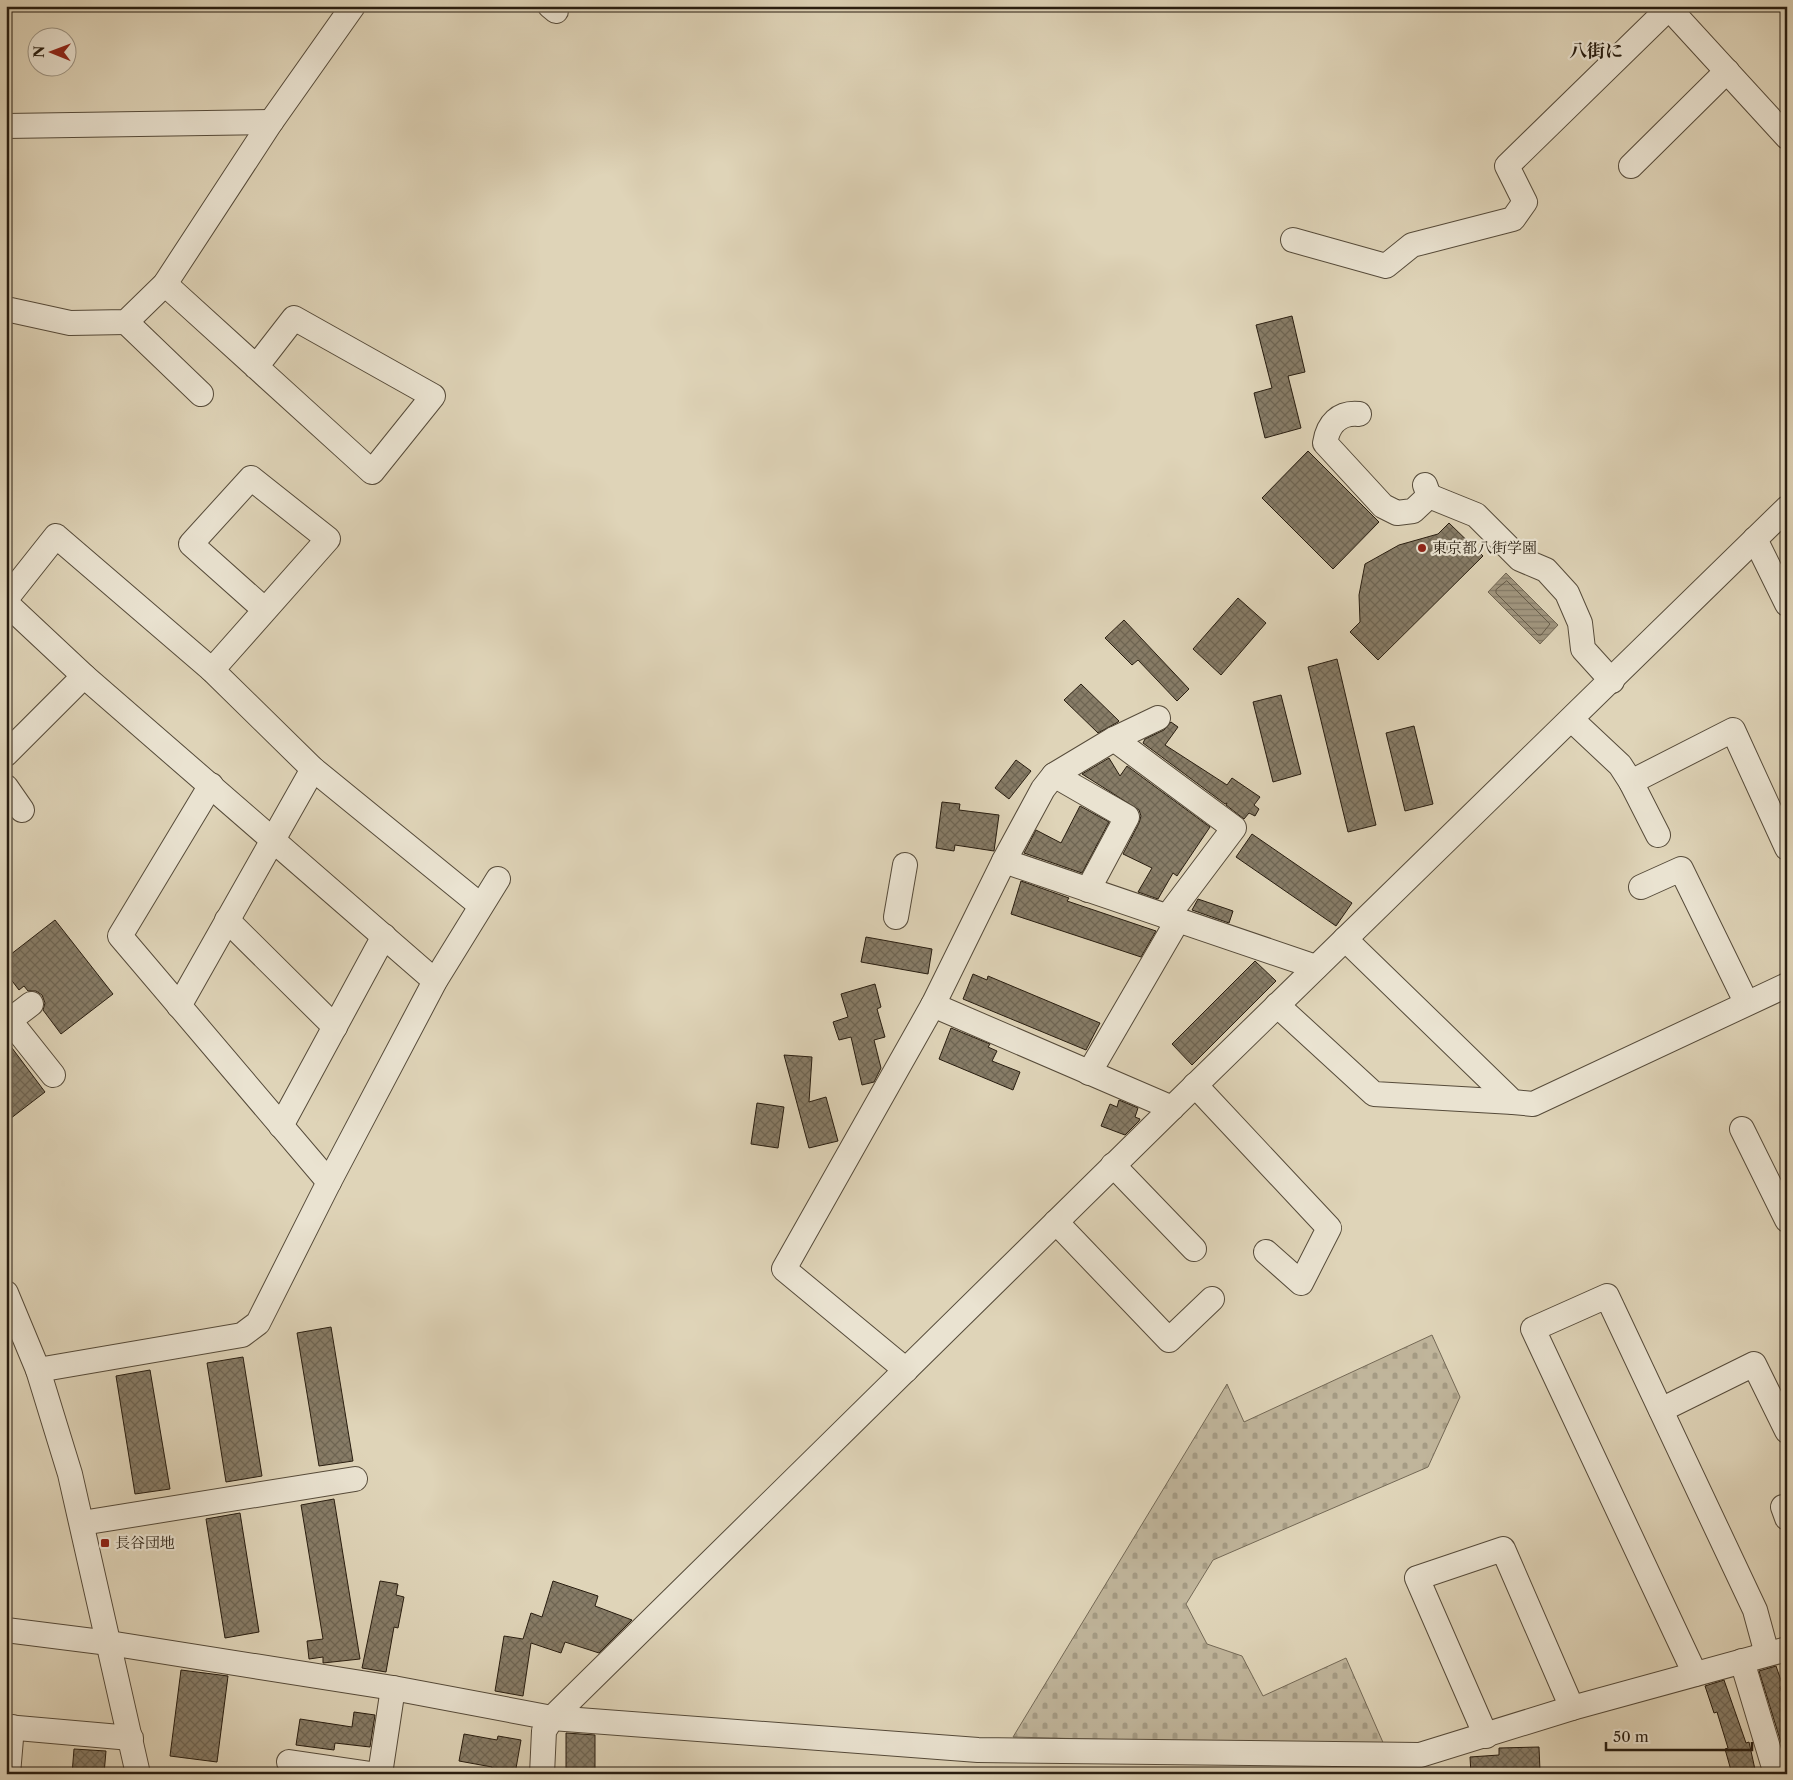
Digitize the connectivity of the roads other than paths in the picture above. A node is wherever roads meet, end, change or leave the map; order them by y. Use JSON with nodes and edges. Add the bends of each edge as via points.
{"nodes":[{"id":1,"x":352,"y":6,"type":"edge"},
{"id":2,"x":1668,"y":7,"type":"edge"},
{"id":3,"x":1727,"y":71,"type":"junction"},
{"id":4,"x":271,"y":122,"type":"junction"},
{"id":5,"x":6,"y":126,"type":"edge"},
{"id":6,"x":1787,"y":137,"type":"edge"},
{"id":7,"x":1631,"y":166,"type":"dead end"},
{"id":8,"x":1293,"y":240,"type":"dead end"},
{"id":9,"x":165,"y":284,"type":"junction"},
{"id":10,"x":6,"y":309,"type":"edge"},
{"id":11,"x":126,"y":322,"type":"junction"},
{"id":12,"x":256,"y":366,"type":"junction"},
{"id":13,"x":200,"y":394,"type":"dead end"},
{"id":14,"x":1359,"y":414,"type":"dead end"},
{"id":15,"x":1787,"y":508,"type":"edge"},
{"id":16,"x":1755,"y":539,"type":"junction"},
{"id":17,"x":6,"y":601,"type":"edge"},
{"id":18,"x":1787,"y":604,"type":"edge"},
{"id":19,"x":265,"y":610,"type":"junction"},
{"id":20,"x":212,"y":670,"type":"junction"},
{"id":21,"x":84,"y":676,"type":"junction"},
{"id":22,"x":1612,"y":681,"type":"junction"},
{"id":23,"x":1158,"y":718,"type":"dead end"},
{"id":24,"x":1572,"y":720,"type":"junction"},
{"id":25,"x":1114,"y":739,"type":"junction"},
{"id":26,"x":6,"y":754,"type":"edge"},
{"id":27,"x":313,"y":769,"type":"junction"},
{"id":28,"x":1054,"y":775,"type":"junction"},
{"id":29,"x":1631,"y":782,"type":"junction"},
{"id":30,"x":210,"y":785,"type":"junction"},
{"id":31,"x":6,"y":787,"type":"edge"},
{"id":32,"x":22,"y":810,"type":"dead end"},
{"id":33,"x":1658,"y":835,"type":"dead end"},
{"id":34,"x":272,"y":839,"type":"junction"},
{"id":35,"x":1787,"y":848,"type":"edge"},
{"id":36,"x":1004,"y":861,"type":"junction"},
{"id":37,"x":905,"y":865,"type":"dead end"},
{"id":38,"x":498,"y":879,"type":"dead end"},
{"id":39,"x":1641,"y":887,"type":"dead end"},
{"id":40,"x":1088,"y":890,"type":"junction"},
{"id":41,"x":480,"y":905,"type":"junction"},
{"id":42,"x":896,"y":917,"type":"dead end"},
{"id":43,"x":1172,"y":919,"type":"junction"},
{"id":44,"x":227,"y":920,"type":"junction"},
{"id":45,"x":384,"y":936,"type":"junction"},
{"id":46,"x":1345,"y":939,"type":"junction"},
{"id":47,"x":1316,"y":967,"type":"junction"},
{"id":48,"x":435,"y":981,"type":"junction"},
{"id":49,"x":1787,"y":984,"type":"edge"},
{"id":50,"x":1746,"y":1002,"type":"junction"},
{"id":51,"x":31,"y":1004,"type":"dead end"},
{"id":52,"x":932,"y":1005,"type":"junction"},
{"id":53,"x":1278,"y":1005,"type":"junction"},
{"id":54,"x":179,"y":1006,"type":"junction"},
{"id":55,"x":8,"y":1018,"type":"edge"},
{"id":56,"x":335,"y":1027,"type":"junction"},
{"id":57,"x":1089,"y":1072,"type":"junction"},
{"id":58,"x":53,"y":1075,"type":"dead end"},
{"id":59,"x":1195,"y":1085,"type":"junction"},
{"id":60,"x":1514,"y":1102,"type":"junction"},
{"id":61,"x":1172,"y":1108,"type":"junction"},
{"id":62,"x":281,"y":1126,"type":"junction"},
{"id":63,"x":1742,"y":1129,"type":"dead end"},
{"id":64,"x":1113,"y":1165,"type":"junction"},
{"id":65,"x":329,"y":1182,"type":"junction"},
{"id":66,"x":1787,"y":1220,"type":"edge"},
{"id":67,"x":1056,"y":1222,"type":"junction"},
{"id":68,"x":1194,"y":1249,"type":"dead end"},
{"id":69,"x":1266,"y":1252,"type":"dead end"},
{"id":70,"x":6,"y":1293,"type":"edge"},
{"id":71,"x":1212,"y":1299,"type":"dead end"},
{"id":72,"x":38,"y":1370,"type":"junction"},
{"id":73,"x":906,"y":1370,"type":"junction"},
{"id":74,"x":1661,"y":1410,"type":"junction"},
{"id":75,"x":1787,"y":1431,"type":"edge"},
{"id":76,"x":355,"y":1479,"type":"dead end"},
{"id":77,"x":82,"y":1523,"type":"junction"},
{"id":78,"x":6,"y":1630,"type":"edge"},
{"id":79,"x":109,"y":1643,"type":"junction"},
{"id":80,"x":1777,"y":1651,"type":"edge"},
{"id":81,"x":1742,"y":1661,"type":"junction"},
{"id":82,"x":1695,"y":1674,"type":"junction"},
{"id":83,"x":393,"y":1688,"type":"junction"},
{"id":84,"x":1572,"y":1708,"type":"junction"},
{"id":85,"x":552,"y":1718,"type":"junction"},
{"id":86,"x":9,"y":1727,"type":"edge"},
{"id":87,"x":1486,"y":1736,"type":"junction"},
{"id":88,"x":131,"y":1738,"type":"junction"},
{"id":89,"x":289,"y":1762,"type":"dead end"},
{"id":90,"x":1773,"y":1764,"type":"dead end"},
{"id":91,"x":1420,"y":1765,"type":"edge"},
{"id":92,"x":8,"y":1774,"type":"edge"},
{"id":93,"x":138,"y":1774,"type":"edge"},
{"id":94,"x":371,"y":1774,"type":"edge"},
{"id":95,"x":380,"y":1774,"type":"edge"},
{"id":96,"x":542,"y":1774,"type":"edge"}],
"edges":[{"from":1,"to":4,"type":"street"},
{"from":2,"to":3,"type":"street"},
{"from":2,"to":8,"type":"street","via":[[1507,166],[1525,202],[1513,219],[1412,245],[1386,266]]},
{"from":3,"to":6,"type":"street"},
{"from":3,"to":7,"type":"street"},
{"from":4,"to":5,"type":"street"},
{"from":4,"to":9,"type":"street"},
{"from":9,"to":11,"type":"street"},
{"from":9,"to":12,"type":"street"},
{"from":10,"to":11,"type":"street","via":[[70,323]]},
{"from":11,"to":13,"type":"street"},
{"from":12,"to":12,"type":"street","via":[[372,472],[433,396],[294,318]]},
{"from":14,"to":22,"type":"street","via":[[1349,413],[1335,420],[1327,429],[1325,443],[1383,506],[1398,513],[1413,511],[1427,491],[1476,515],[1520,559],[1546,570],[1567,593],[1580,623],[1583,649]]},
{"from":15,"to":16,"type":"street"},
{"from":16,"to":18,"type":"street"},
{"from":16,"to":22,"type":"street"},
{"from":17,"to":20,"type":"street","via":[[56,536]]},
{"from":17,"to":21,"type":"street"},
{"from":19,"to":19,"type":"street","via":[[328,539],[251,478],[191,544]]},
{"from":19,"to":20,"type":"street"},
{"from":20,"to":27,"type":"street"},
{"from":21,"to":26,"type":"street"},
{"from":21,"to":30,"type":"street"},
{"from":22,"to":24,"type":"street"},
{"from":23,"to":25,"type":"street"},
{"from":24,"to":29,"type":"street","via":[[1620,765]]},
{"from":24,"to":46,"type":"street"},
{"from":25,"to":28,"type":"street"},
{"from":25,"to":43,"type":"street","via":[[1234,828]]},
{"from":27,"to":34,"type":"street"},
{"from":27,"to":41,"type":"street"},
{"from":28,"to":36,"type":"street"},
{"from":28,"to":40,"type":"street","via":[[1127,816]]},
{"from":29,"to":33,"type":"street"},
{"from":29,"to":35,"type":"street","via":[[1733,730]]},
{"from":30,"to":34,"type":"street"},
{"from":30,"to":54,"type":"street","via":[[120,936]]},
{"from":31,"to":32,"type":"street"},
{"from":34,"to":44,"type":"street"},
{"from":34,"to":45,"type":"street"},
{"from":36,"to":40,"type":"street"},
{"from":36,"to":52,"type":"street"},
{"from":37,"to":42,"type":"street"},
{"from":38,"to":41,"type":"street"},
{"from":39,"to":50,"type":"street","via":[[1682,869]]},
{"from":40,"to":43,"type":"street"},
{"from":41,"to":48,"type":"street"},
{"from":43,"to":47,"type":"street"},
{"from":43,"to":57,"type":"street"},
{"from":44,"to":54,"type":"street"},
{"from":44,"to":56,"type":"street"},
{"from":45,"to":48,"type":"street"},
{"from":45,"to":56,"type":"street"},
{"from":46,"to":47,"type":"street"},
{"from":46,"to":60,"type":"street"},
{"from":47,"to":53,"type":"street"},
{"from":48,"to":65,"type":"street"},
{"from":49,"to":50,"type":"street"},
{"from":50,"to":60,"type":"street","via":[[1533,1104]]},
{"from":51,"to":55,"type":"street"},
{"from":52,"to":57,"type":"street"},
{"from":52,"to":73,"type":"street","via":[[784,1269]]},
{"from":53,"to":59,"type":"street"},
{"from":53,"to":60,"type":"street","via":[[1374,1094]]},
{"from":54,"to":62,"type":"street"},
{"from":55,"to":58,"type":"street"},
{"from":56,"to":62,"type":"street"},
{"from":57,"to":61,"type":"street"},
{"from":59,"to":61,"type":"street"},
{"from":59,"to":69,"type":"street","via":[[1329,1228],[1301,1283]]},
{"from":61,"to":64,"type":"street"},
{"from":62,"to":65,"type":"street"},
{"from":63,"to":66,"type":"street"},
{"from":64,"to":67,"type":"street"},
{"from":64,"to":68,"type":"street"},
{"from":65,"to":72,"type":"street","via":[[258,1323],[242,1335]]},
{"from":67,"to":71,"type":"street","via":[[1169,1340]]},
{"from":67,"to":73,"type":"street"},
{"from":70,"to":72,"type":"street"},
{"from":72,"to":77,"type":"street"},
{"from":73,"to":85,"type":"street"},
{"from":74,"to":75,"type":"street","via":[[1754,1364]]},
{"from":74,"to":80,"type":"street"},
{"from":74,"to":82,"type":"street","via":[[1607,1296],[1532,1329]]},
{"from":76,"to":77,"type":"street"},
{"from":77,"to":79,"type":"street"},
{"from":78,"to":79,"type":"street"},
{"from":79,"to":83,"type":"street"},
{"from":79,"to":88,"type":"street"},
{"from":80,"to":81,"type":"street"},
{"from":81,"to":82,"type":"street"},
{"from":81,"to":90,"type":"street"},
{"from":82,"to":84,"type":"street"},
{"from":83,"to":85,"type":"street"},
{"from":83,"to":95,"type":"street"},
{"from":84,"to":87,"type":"street"},
{"from":84,"to":87,"type":"street","via":[[1503,1549],[1417,1578]]},
{"from":85,"to":91,"type":"street","via":[[978,1750]]},
{"from":85,"to":96,"type":"street","via":[[544,1731]]},
{"from":86,"to":88,"type":"street"},
{"from":86,"to":92,"type":"street"},
{"from":87,"to":91,"type":"street"},
{"from":88,"to":93,"type":"street"},
{"from":89,"to":94,"type":"street"}]}
